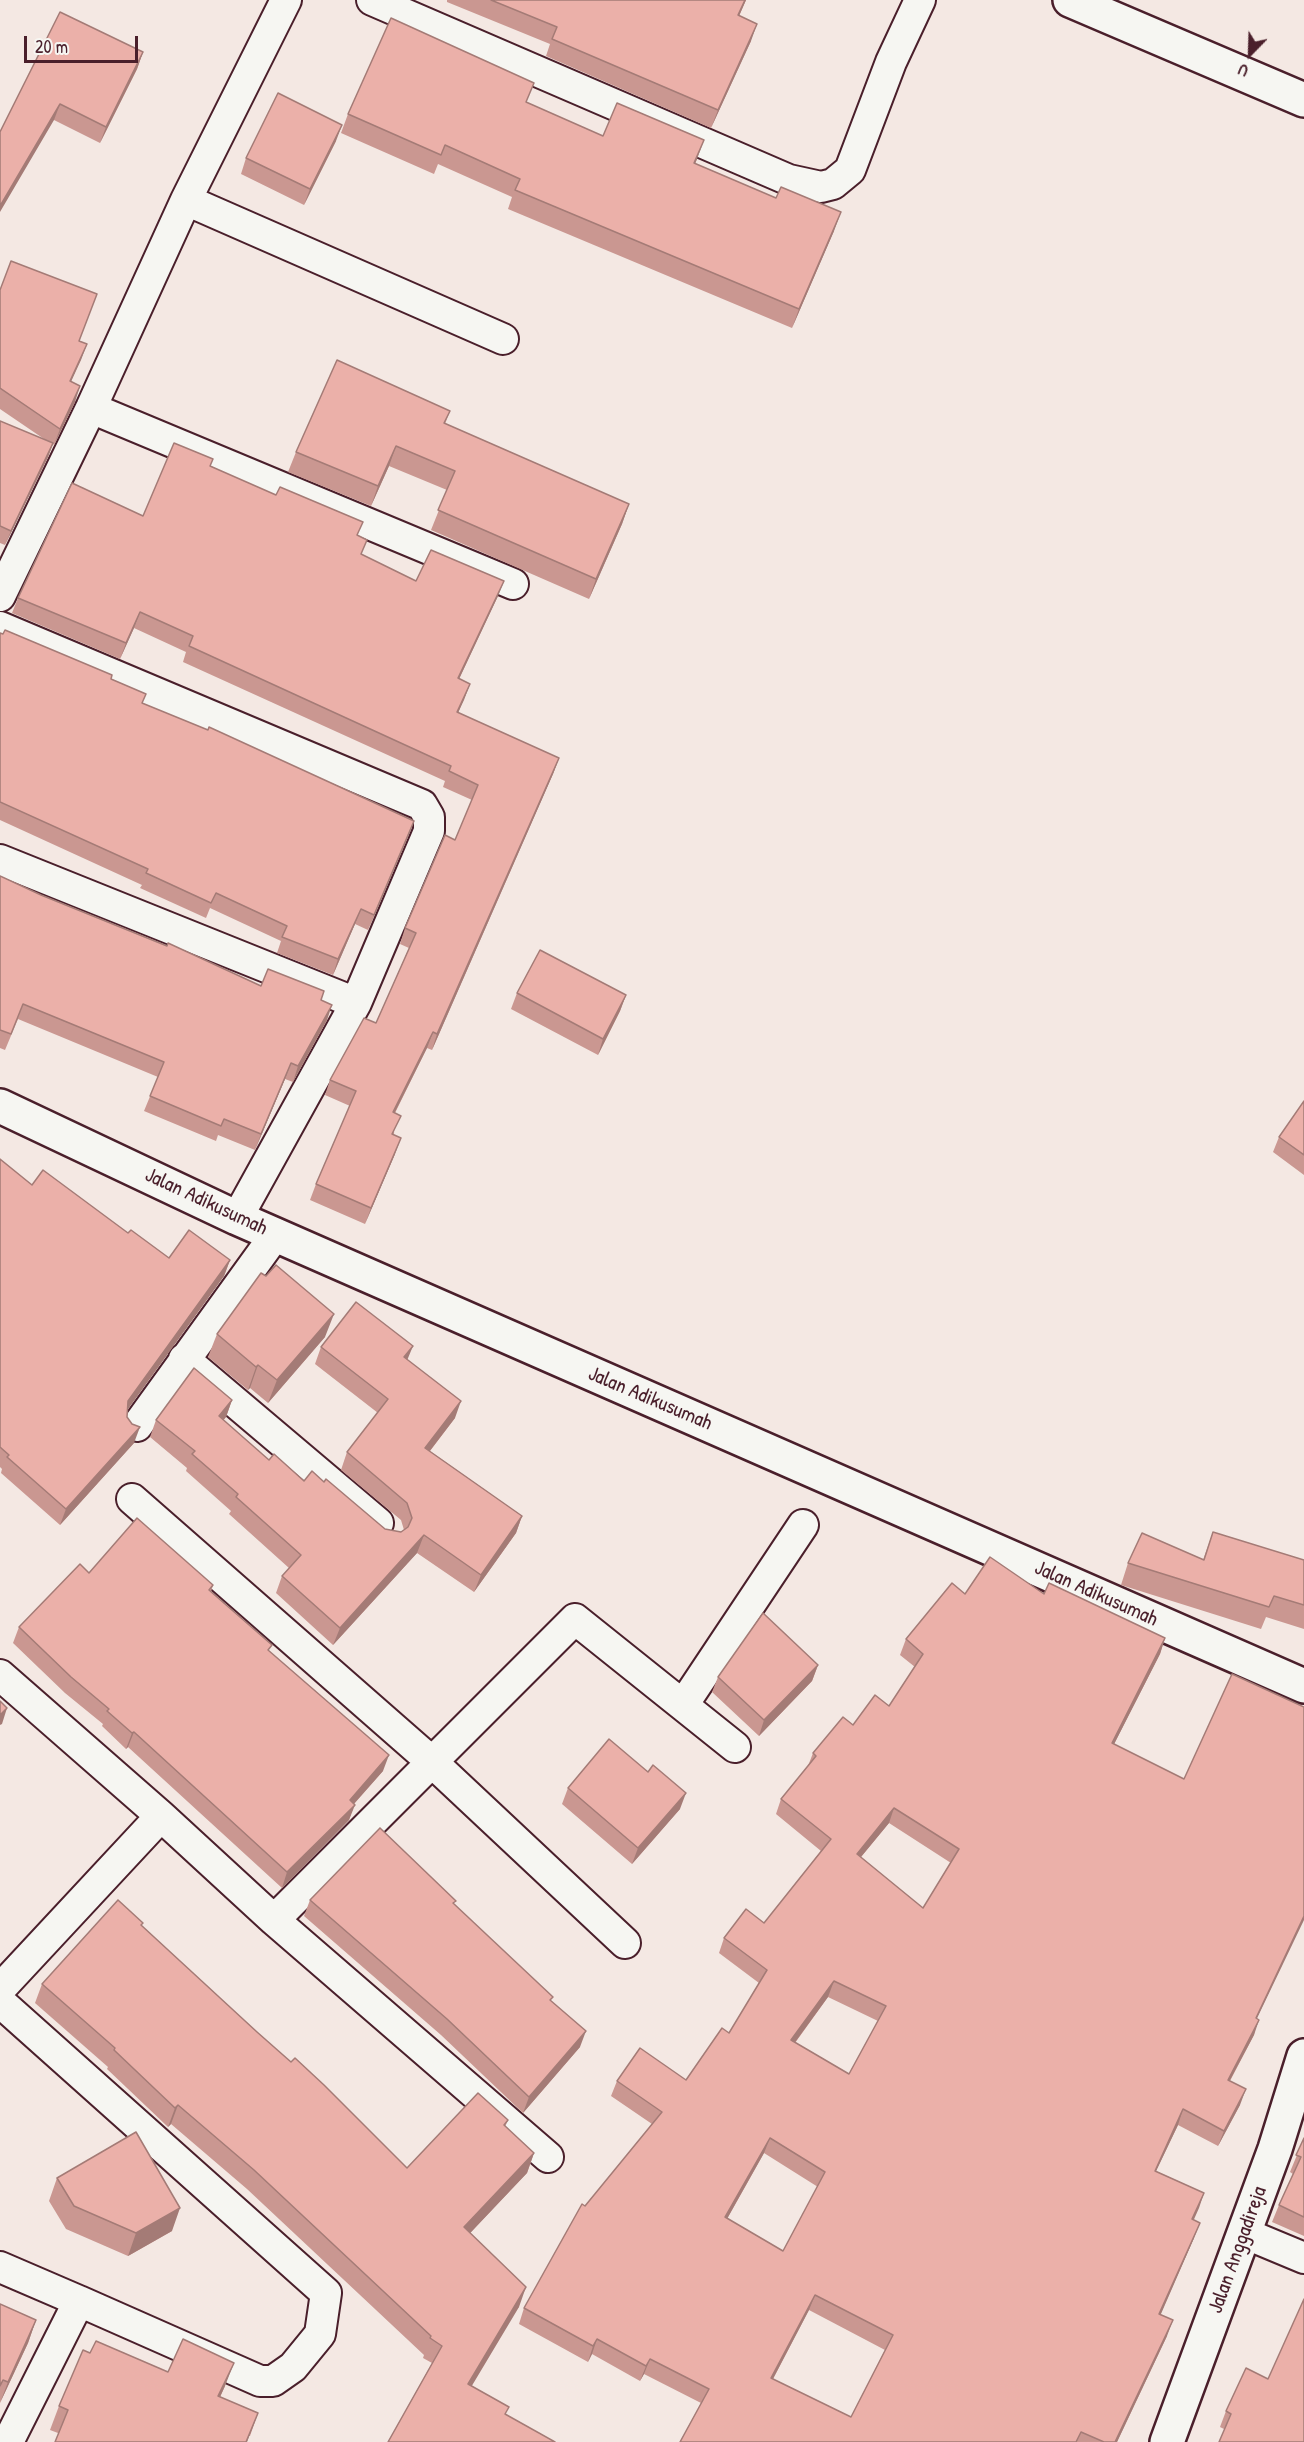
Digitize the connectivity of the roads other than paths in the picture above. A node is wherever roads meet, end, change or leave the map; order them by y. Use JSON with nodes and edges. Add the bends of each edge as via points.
{"nodes":[{"id":1,"x":286,"y":0,"type":"edge"},
{"id":2,"x":372,"y":0,"type":"edge"},
{"id":3,"x":920,"y":0,"type":"edge"},
{"id":4,"x":1070,"y":0,"type":"edge"},
{"id":5,"x":1304,"y":100,"type":"edge"},
{"id":6,"x":186,"y":200,"type":"junction"},
{"id":7,"x":503,"y":339,"type":"dead end"},
{"id":8,"x":91,"y":408,"type":"junction"},
{"id":9,"x":513,"y":584,"type":"dead end"},
{"id":10,"x":0,"y":596,"type":"edge"},
{"id":11,"x":0,"y":627,"type":"edge"},
{"id":12,"x":0,"y":860,"type":"edge"},
{"id":13,"x":357,"y":1004,"type":"junction"},
{"id":14,"x":0,"y":1106,"type":"edge"},
{"id":15,"x":237,"y":1218,"type":"junction"},
{"id":16,"x":276,"y":1234,"type":"junction"},
{"id":17,"x":184,"y":1359,"type":"junction"},
{"id":18,"x":137,"y":1426,"type":"edge"},
{"id":19,"x":132,"y":1499,"type":"dead end"},
{"id":20,"x":803,"y":1525,"type":"dead end"},
{"id":21,"x":389,"y":1533,"type":"edge"},
{"id":22,"x":0,"y":1674,"type":"edge"},
{"id":23,"x":1304,"y":1686,"type":"edge"},
{"id":24,"x":683,"y":1706,"type":"junction"},
{"id":25,"x":735,"y":1748,"type":"dead end"},
{"id":26,"x":432,"y":1762,"type":"junction"},
{"id":27,"x":161,"y":1816,"type":"junction"},
{"id":28,"x":274,"y":1920,"type":"junction"},
{"id":29,"x":625,"y":1943,"type":"dead end"},
{"id":30,"x":0,"y":1989,"type":"edge"},
{"id":31,"x":0,"y":2002,"type":"edge"},
{"id":32,"x":1304,"y":2056,"type":"edge"},
{"id":33,"x":548,"y":2157,"type":"dead end"},
{"id":34,"x":1244,"y":2233,"type":"junction"},
{"id":35,"x":1304,"y":2258,"type":"edge"},
{"id":36,"x":0,"y":2267,"type":"edge"},
{"id":37,"x":79,"y":2301,"type":"junction"},
{"id":38,"x":8,"y":2442,"type":"edge"},
{"id":39,"x":1167,"y":2442,"type":"edge"}],
"edges":[{"from":1,"to":6,"type":"street"},
{"from":2,"to":3,"type":"street","via":[[789,180],[821,187],[833,184],[850,170],[891,62]]},
{"from":4,"to":5,"type":"main road"},
{"from":6,"to":7,"type":"street"},
{"from":6,"to":8,"type":"street"},
{"from":8,"to":9,"type":"street"},
{"from":8,"to":10,"type":"street"},
{"from":11,"to":13,"type":"street","via":[[422,805],[429,817],[429,831]]},
{"from":12,"to":13,"type":"street"},
{"from":13,"to":15,"type":"street"},
{"from":14,"to":15,"type":"main road","name":"Jalan Adikusumah"},
{"from":15,"to":16,"type":"main road","name":"Jalan Adikusumah"},
{"from":16,"to":17,"type":"street"},
{"from":16,"to":23,"type":"main road","name":"Jalan Adikusumah"},
{"from":17,"to":18,"type":"street"},
{"from":17,"to":21,"type":"street"},
{"from":19,"to":26,"type":"street"},
{"from":20,"to":24,"type":"street"},
{"from":22,"to":27,"type":"street"},
{"from":24,"to":25,"type":"street"},
{"from":24,"to":26,"type":"street","via":[[576,1619]]},
{"from":26,"to":28,"type":"street"},
{"from":26,"to":29,"type":"street"},
{"from":27,"to":28,"type":"street"},
{"from":27,"to":30,"type":"street"},
{"from":28,"to":33,"type":"street"},
{"from":31,"to":37,"type":"street","via":[[326,2293],[320,2334],[293,2367],[273,2381],[260,2381]]},
{"from":32,"to":34,"type":"main road","name":"Jalan Anggadireja"},
{"from":34,"to":35,"type":"street"},
{"from":34,"to":39,"type":"main road","name":"Jalan Anggadireja"},
{"from":36,"to":37,"type":"street"},
{"from":37,"to":38,"type":"street"}]}
